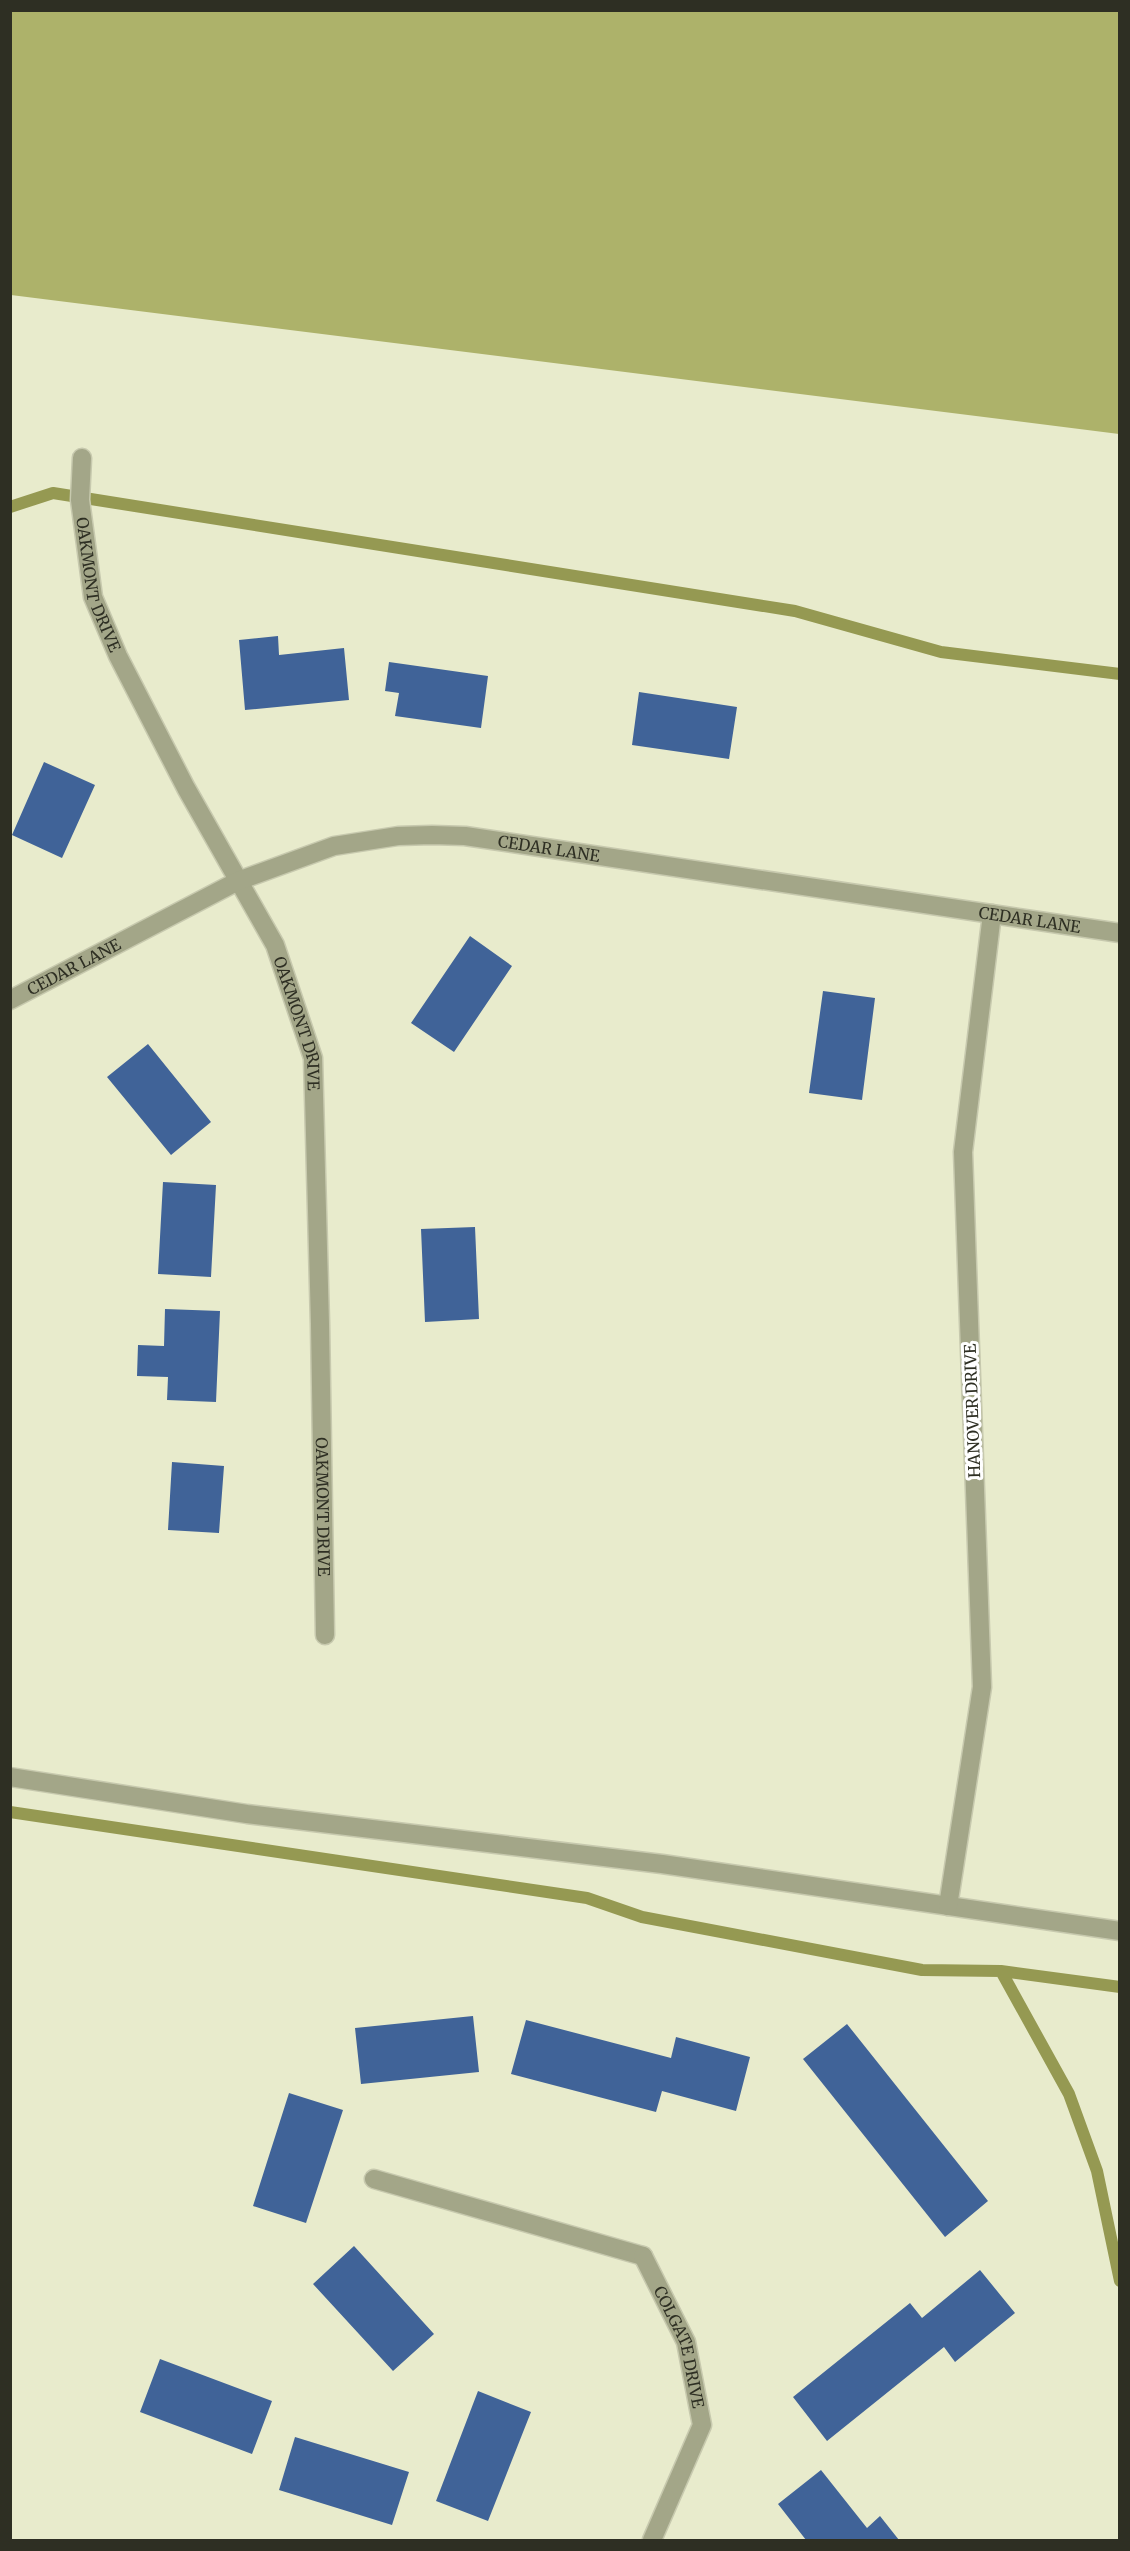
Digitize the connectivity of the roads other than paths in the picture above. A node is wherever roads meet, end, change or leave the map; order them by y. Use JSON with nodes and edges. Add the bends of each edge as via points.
{"nodes":[{"id":1,"x":82,"y":458,"type":"dead end"},
{"id":2,"x":238,"y":881,"type":"junction"},
{"id":3,"x":992,"y":914,"type":"junction"},
{"id":4,"x":1119,"y":933,"type":"edge"},
{"id":5,"x":10,"y":1000,"type":"edge"},
{"id":6,"x":325,"y":1635,"type":"dead end"},
{"id":7,"x":10,"y":1778,"type":"edge"},
{"id":8,"x":948,"y":1906,"type":"junction"},
{"id":9,"x":1119,"y":1931,"type":"edge"},
{"id":10,"x":374,"y":2179,"type":"dead end"},
{"id":11,"x":652,"y":2541,"type":"edge"}],
"edges":[{"from":1,"to":2,"type":"street","name":"OAKMONT DRIVE","via":[[80,500],[93,597],[117,656]]},
{"from":2,"to":3,"type":"street","name":"CEDAR LANE","via":[[334,846],[432,834]]},
{"from":2,"to":5,"type":"street","name":"CEDAR LANE"},
{"from":2,"to":6,"type":"street","name":"OAKMONT DRIVE","via":[[275,945],[313,1058]]},
{"from":3,"to":4,"type":"street","name":"CEDAR LANE"},
{"from":3,"to":8,"type":"street","name":"HANOVER DRIVE","via":[[963,1152],[982,1687]]},
{"from":7,"to":8,"type":"street","via":[[247,1814],[662,1864]]},
{"from":8,"to":9,"type":"street"},
{"from":10,"to":11,"type":"street","name":"COLGATE DRIVE","via":[[644,2256],[686,2342],[702,2425]]}]}
